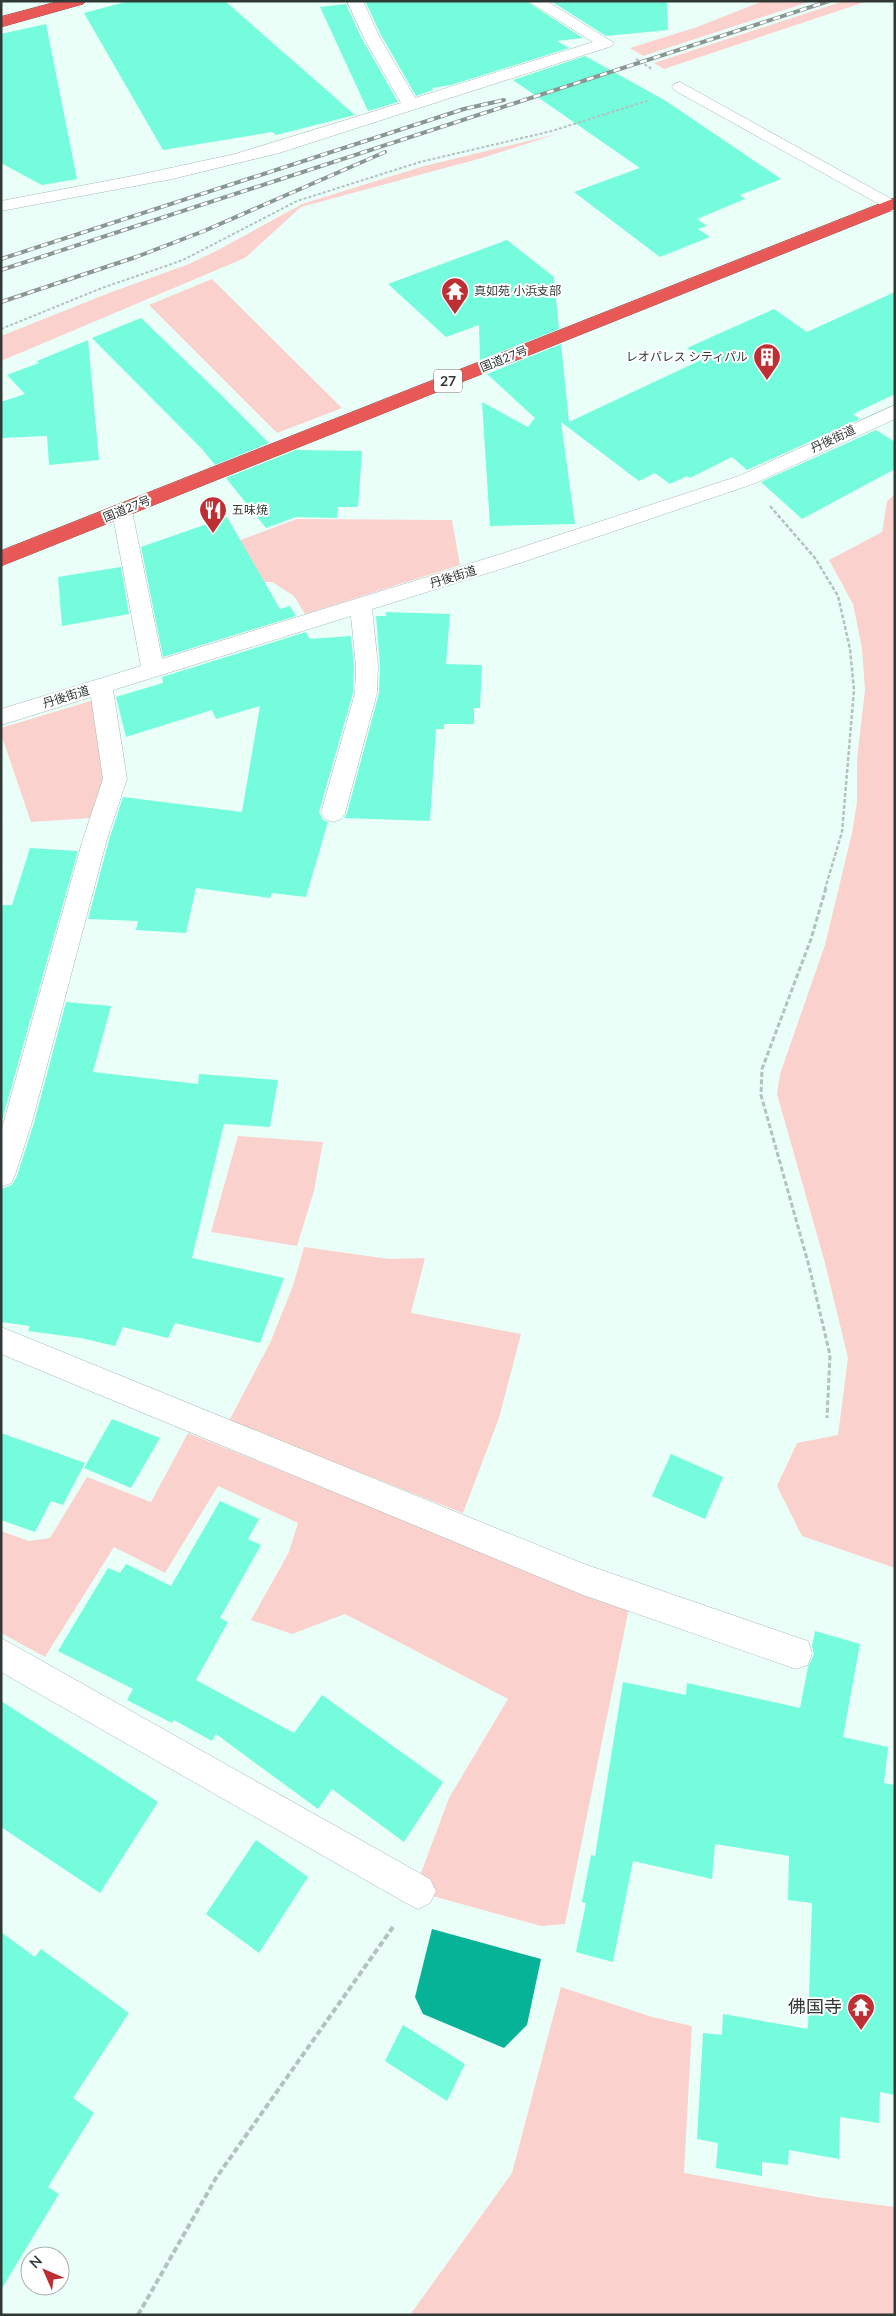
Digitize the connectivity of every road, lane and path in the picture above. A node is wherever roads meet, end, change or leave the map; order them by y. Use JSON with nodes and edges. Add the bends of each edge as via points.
{"nodes":[{"id":1,"x":78,"y":1,"type":"edge"},
{"id":2,"x":354,"y":1,"type":"edge"},
{"id":3,"x":536,"y":1,"type":"edge"},
{"id":4,"x":1,"y":22,"type":"edge"},
{"id":5,"x":606,"y":43,"type":"junction"},
{"id":6,"x":680,"y":86,"type":"junction"},
{"id":7,"x":411,"y":105,"type":"junction"},
{"id":8,"x":1,"y":206,"type":"edge"},
{"id":9,"x":893,"y":206,"type":"edge"},
{"id":10,"x":1,"y":329,"type":"edge"},
{"id":11,"x":895,"y":411,"type":"edge"},
{"id":12,"x":746,"y":480,"type":"junction"},
{"id":13,"x":122,"y":511,"type":"junction"},
{"id":14,"x":1,"y":559,"type":"edge"},
{"id":15,"x":360,"y":606,"type":"junction"},
{"id":16,"x":153,"y":670,"type":"junction"},
{"id":17,"x":101,"y":687,"type":"junction"},
{"id":18,"x":1,"y":717,"type":"edge"},
{"id":19,"x":333,"y":813,"type":"dead end"},
{"id":20,"x":10,"y":1121,"type":"edge"},
{"id":21,"x":1,"y":1175,"type":"edge"},
{"id":22,"x":1,"y":1340,"type":"edge"},
{"id":23,"x":827,"y":1418,"type":"dead end"},
{"id":24,"x":796,"y":1653,"type":"dead end"},
{"id":25,"x":1,"y":1654,"type":"edge"},
{"id":26,"x":418,"y":1891,"type":"joint"},
{"id":27,"x":138,"y":2315,"type":"edge"}],
"edges":[{"from":1,"to":4,"type":"highway"},
{"from":2,"to":7,"type":"street"},
{"from":3,"to":5,"type":"street"},
{"from":5,"to":6,"type":"path","via":[[618,47]]},
{"from":5,"to":7,"type":"street"},
{"from":6,"to":9,"type":"street"},
{"from":6,"to":10,"type":"path","via":[[590,120],[420,162],[297,201],[183,260],[102,288]]},
{"from":7,"to":8,"type":"street","via":[[226,162]]},
{"from":9,"to":13,"type":"highway","name":"国道27号","number":"27"},
{"from":11,"to":12,"type":"street","name":"丹後街道"},
{"from":12,"to":15,"type":"street","name":"丹後街道","via":[[510,560]]},
{"from":12,"to":23,"type":"path","via":[[815,558],[838,596],[850,648],[854,690],[842,832],[811,940],[762,1068],[761,1095],[809,1266],[830,1355]]},
{"from":13,"to":14,"type":"highway","name":"国道27号","number":"27"},
{"from":13,"to":16,"type":"street"},
{"from":15,"to":16,"type":"street","name":"丹後街道"},
{"from":15,"to":19,"type":"street","via":[[367,666],[366,693]]},
{"from":16,"to":17,"type":"street","name":"丹後街道"},
{"from":17,"to":18,"type":"street","name":"丹後街道"},
{"from":17,"to":20,"type":"street","via":[[115,778]]},
{"from":20,"to":21,"type":"street"},
{"from":22,"to":24,"type":"street","via":[[583,1579]]},
{"from":25,"to":26,"type":"street"},
{"from":26,"to":27,"type":"path","via":[[216,2178]]}]}
